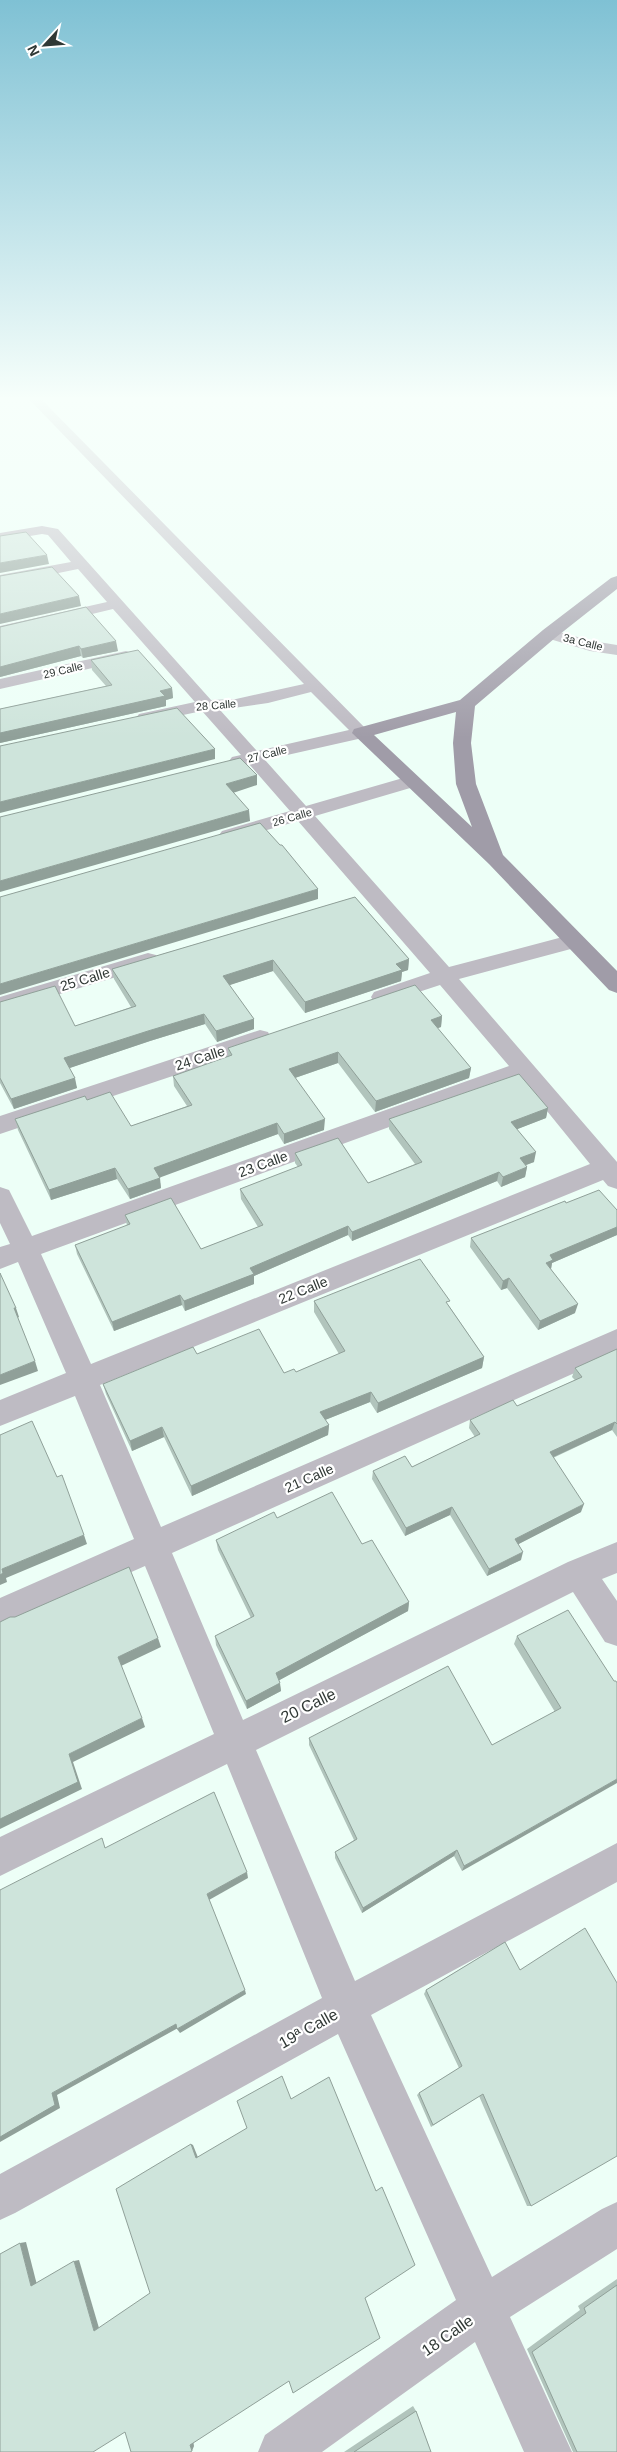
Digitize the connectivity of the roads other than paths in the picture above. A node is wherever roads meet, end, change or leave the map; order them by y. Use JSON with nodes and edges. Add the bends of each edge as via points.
{"nodes":[{"id":1,"x":143,"y":509,"type":"edge"},
{"id":2,"x":0,"y":538,"type":"edge"},
{"id":3,"x":82,"y":564,"type":"junction"},
{"id":4,"x":0,"y":580,"type":"edge"},
{"id":5,"x":617,"y":580,"type":"edge"},
{"id":6,"x":117,"y":604,"type":"junction"},
{"id":7,"x":564,"y":622,"type":"junction"},
{"id":8,"x":0,"y":631,"type":"edge"},
{"id":9,"x":549,"y":634,"type":"junction"},
{"id":10,"x":617,"y":646,"type":"edge"},
{"id":11,"x":155,"y":649,"type":"junction"},
{"id":12,"x":617,"y":650,"type":"edge"},
{"id":13,"x":0,"y":684,"type":"edge"},
{"id":14,"x":315,"y":686,"type":"junction"},
{"id":15,"x":466,"y":704,"type":"junction"},
{"id":16,"x":206,"y":705,"type":"junction"},
{"id":17,"x":334,"y":706,"type":"junction"},
{"id":18,"x":131,"y":721,"type":"edge"},
{"id":19,"x":360,"y":734,"type":"junction"},
{"id":20,"x":321,"y":742,"type":"junction"},
{"id":21,"x":252,"y":758,"type":"junction"},
{"id":22,"x":222,"y":765,"type":"edge"},
{"id":23,"x":410,"y":782,"type":"junction"},
{"id":24,"x":302,"y":815,"type":"junction"},
{"id":25,"x":207,"y":842,"type":"edge"},
{"id":26,"x":496,"y":860,"type":"junction"},
{"id":27,"x":574,"y":941,"type":"junction"},
{"id":28,"x":172,"y":953,"type":"edge"},
{"id":29,"x":444,"y":976,"type":"junction"},
{"id":30,"x":617,"y":985,"type":"edge"},
{"id":31,"x":0,"y":1005,"type":"edge"},
{"id":32,"x":359,"y":1005,"type":"edge"},
{"id":33,"x":283,"y":1030,"type":"edge"},
{"id":34,"x":525,"y":1069,"type":"junction"},
{"id":35,"x":0,"y":1125,"type":"edge"},
{"id":36,"x":612,"y":1173,"type":"edge"},
{"id":37,"x":0,"y":1197,"type":"edge"},
{"id":38,"x":13,"y":1253,"type":"edge"},
{"id":39,"x":617,"y":1341,"type":"edge"},
{"id":40,"x":83,"y":1379,"type":"junction"},
{"id":41,"x":0,"y":1413,"type":"edge"},
{"id":42,"x":152,"y":1547,"type":"junction"},
{"id":43,"x":617,"y":1557,"type":"edge"},
{"id":44,"x":579,"y":1572,"type":"junction"},
{"id":45,"x":0,"y":1614,"type":"edge"},
{"id":46,"x":617,"y":1630,"type":"edge"},
{"id":47,"x":234,"y":1741,"type":"junction"},
{"id":48,"x":0,"y":1857,"type":"edge"},
{"id":49,"x":617,"y":1862,"type":"edge"},
{"id":50,"x":346,"y":2007,"type":"junction"},
{"id":51,"x":0,"y":2198,"type":"edge"},
{"id":52,"x":617,"y":2224,"type":"edge"},
{"id":53,"x":484,"y":2308,"type":"junction"},
{"id":54,"x":282,"y":2452,"type":"edge"},
{"id":55,"x":548,"y":2452,"type":"edge"}],
"edges":[{"from":1,"to":14,"type":"street"},
{"from":2,"to":3,"type":"street","via":[[42,530],[53,532]]},
{"from":3,"to":4,"type":"street"},
{"from":3,"to":6,"type":"street"},
{"from":5,"to":7,"type":"street"},
{"from":6,"to":8,"type":"street"},
{"from":6,"to":11,"type":"street"},
{"from":7,"to":9,"type":"street"},
{"from":7,"to":10,"type":"street","name":"3a Calle","via":[[602,636]]},
{"from":9,"to":12,"type":"street","name":"3a Calle"},
{"from":9,"to":15,"type":"street"},
{"from":11,"to":13,"type":"street","name":"29 Calle"},
{"from":11,"to":16,"type":"street"},
{"from":14,"to":16,"type":"street","name":"28 Calle","via":[[236,704]]},
{"from":14,"to":17,"type":"street"},
{"from":15,"to":19,"type":"street"},
{"from":15,"to":26,"type":"street","via":[[462,743],[466,784]]},
{"from":16,"to":18,"type":"street","name":"28 Calle"},
{"from":16,"to":21,"type":"street"},
{"from":17,"to":19,"type":"street"},
{"from":17,"to":20,"type":"street","via":[[330,727]]},
{"from":19,"to":20,"type":"street","name":"27 Calle"},
{"from":19,"to":23,"type":"street"},
{"from":20,"to":21,"type":"street","name":"27 Calle"},
{"from":21,"to":22,"type":"street","name":"27 Calle"},
{"from":21,"to":24,"type":"street"},
{"from":23,"to":24,"type":"street","name":"26 Calle"},
{"from":23,"to":26,"type":"street"},
{"from":24,"to":25,"type":"street","name":"26 Calle"},
{"from":24,"to":29,"type":"street","via":[[362,895]]},
{"from":26,"to":27,"type":"street"},
{"from":27,"to":29,"type":"street"},
{"from":27,"to":30,"type":"street"},
{"from":28,"to":31,"type":"street","name":"25 Calle"},
{"from":29,"to":32,"type":"street"},
{"from":29,"to":34,"type":"street"},
{"from":33,"to":35,"type":"street","name":"24 Calle"},
{"from":34,"to":36,"type":"street"},
{"from":34,"to":38,"type":"street","name":"23 Calle"},
{"from":36,"to":40,"type":"street","name":"22 Calle"},
{"from":37,"to":38,"type":"street"},
{"from":38,"to":40,"type":"street"},
{"from":39,"to":42,"type":"street","name":"21 Calle"},
{"from":40,"to":41,"type":"street","name":"22 Calle"},
{"from":40,"to":42,"type":"street"},
{"from":42,"to":45,"type":"street","name":"21 Calle"},
{"from":42,"to":47,"type":"street"},
{"from":43,"to":44,"type":"street","name":"20 Calle"},
{"from":44,"to":46,"type":"street"},
{"from":44,"to":47,"type":"street","name":"20 Calle"},
{"from":47,"to":48,"type":"street","name":"20 Calle"},
{"from":47,"to":50,"type":"street"},
{"from":49,"to":50,"type":"street","name":"19ª Calle"},
{"from":50,"to":51,"type":"street","name":"19ª Calle"},
{"from":50,"to":53,"type":"street"},
{"from":52,"to":53,"type":"street","name":"18 Calle"},
{"from":53,"to":54,"type":"street","name":"18 Calle"},
{"from":53,"to":55,"type":"street"}]}
